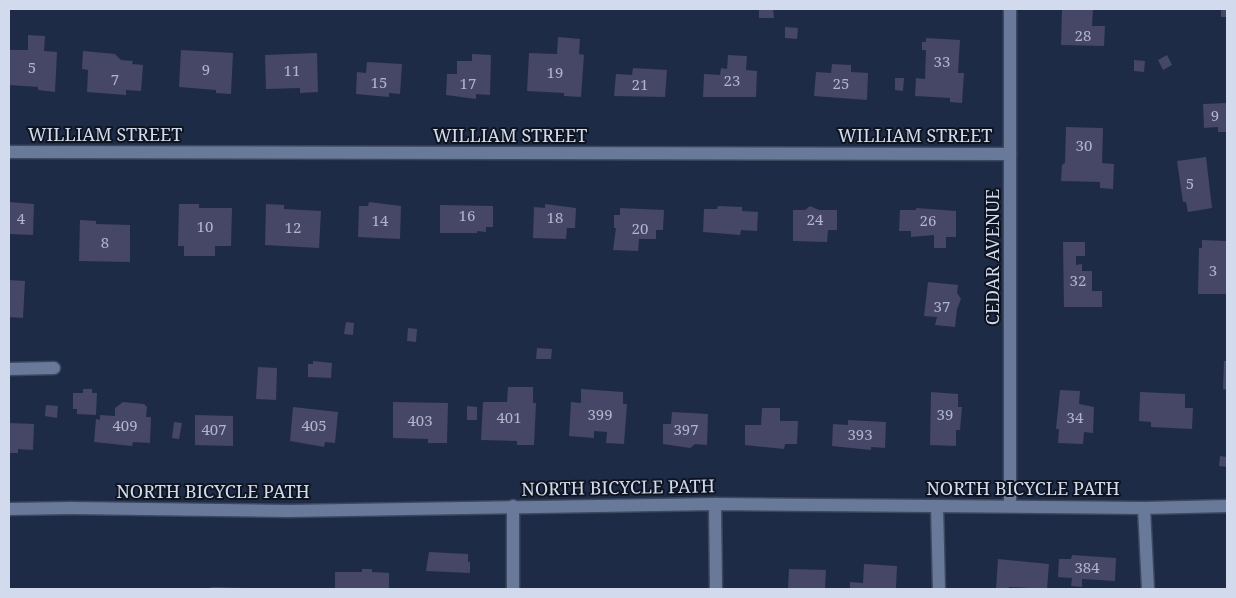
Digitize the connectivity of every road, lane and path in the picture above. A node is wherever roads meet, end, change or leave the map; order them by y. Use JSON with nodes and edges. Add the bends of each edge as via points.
{"nodes":[{"id":1,"x":1010,"y":9,"type":"edge"},
{"id":2,"x":9,"y":152,"type":"edge"},
{"id":3,"x":1010,"y":154,"type":"junction"},
{"id":4,"x":54,"y":368,"type":"dead end"},
{"id":5,"x":9,"y":369,"type":"edge"},
{"id":6,"x":716,"y":504,"type":"junction"},
{"id":7,"x":513,"y":506,"type":"junction"},
{"id":8,"x":937,"y":506,"type":"junction"},
{"id":9,"x":1010,"y":506,"type":"junction"},
{"id":10,"x":1227,"y":506,"type":"edge"},
{"id":11,"x":1144,"y":508,"type":"junction"},
{"id":12,"x":9,"y":509,"type":"edge"},
{"id":13,"x":513,"y":589,"type":"edge"},
{"id":14,"x":716,"y":589,"type":"edge"},
{"id":15,"x":939,"y":589,"type":"edge"},
{"id":16,"x":1148,"y":589,"type":"edge"}],
"edges":[{"from":1,"to":3,"type":"street","name":"CEDAR AVENUE"},
{"from":2,"to":3,"type":"street","name":"WILLIAM STREET"},
{"from":3,"to":9,"type":"street","name":"CEDAR AVENUE"},
{"from":4,"to":5,"type":"street"},
{"from":6,"to":7,"type":"street","name":"NORTH BICYCLE PATH"},
{"from":6,"to":8,"type":"street","name":"NORTH BICYCLE PATH"},
{"from":6,"to":14,"type":"street"},
{"from":7,"to":12,"type":"street","name":"NORTH BICYCLE PATH","via":[[288,511]]},
{"from":7,"to":13,"type":"street"},
{"from":8,"to":9,"type":"street","name":"NORTH BICYCLE PATH"},
{"from":8,"to":15,"type":"street"},
{"from":9,"to":11,"type":"street","name":"NORTH BICYCLE PATH"},
{"from":10,"to":11,"type":"street","name":"NORTH BICYCLE PATH"},
{"from":11,"to":16,"type":"street"}]}
